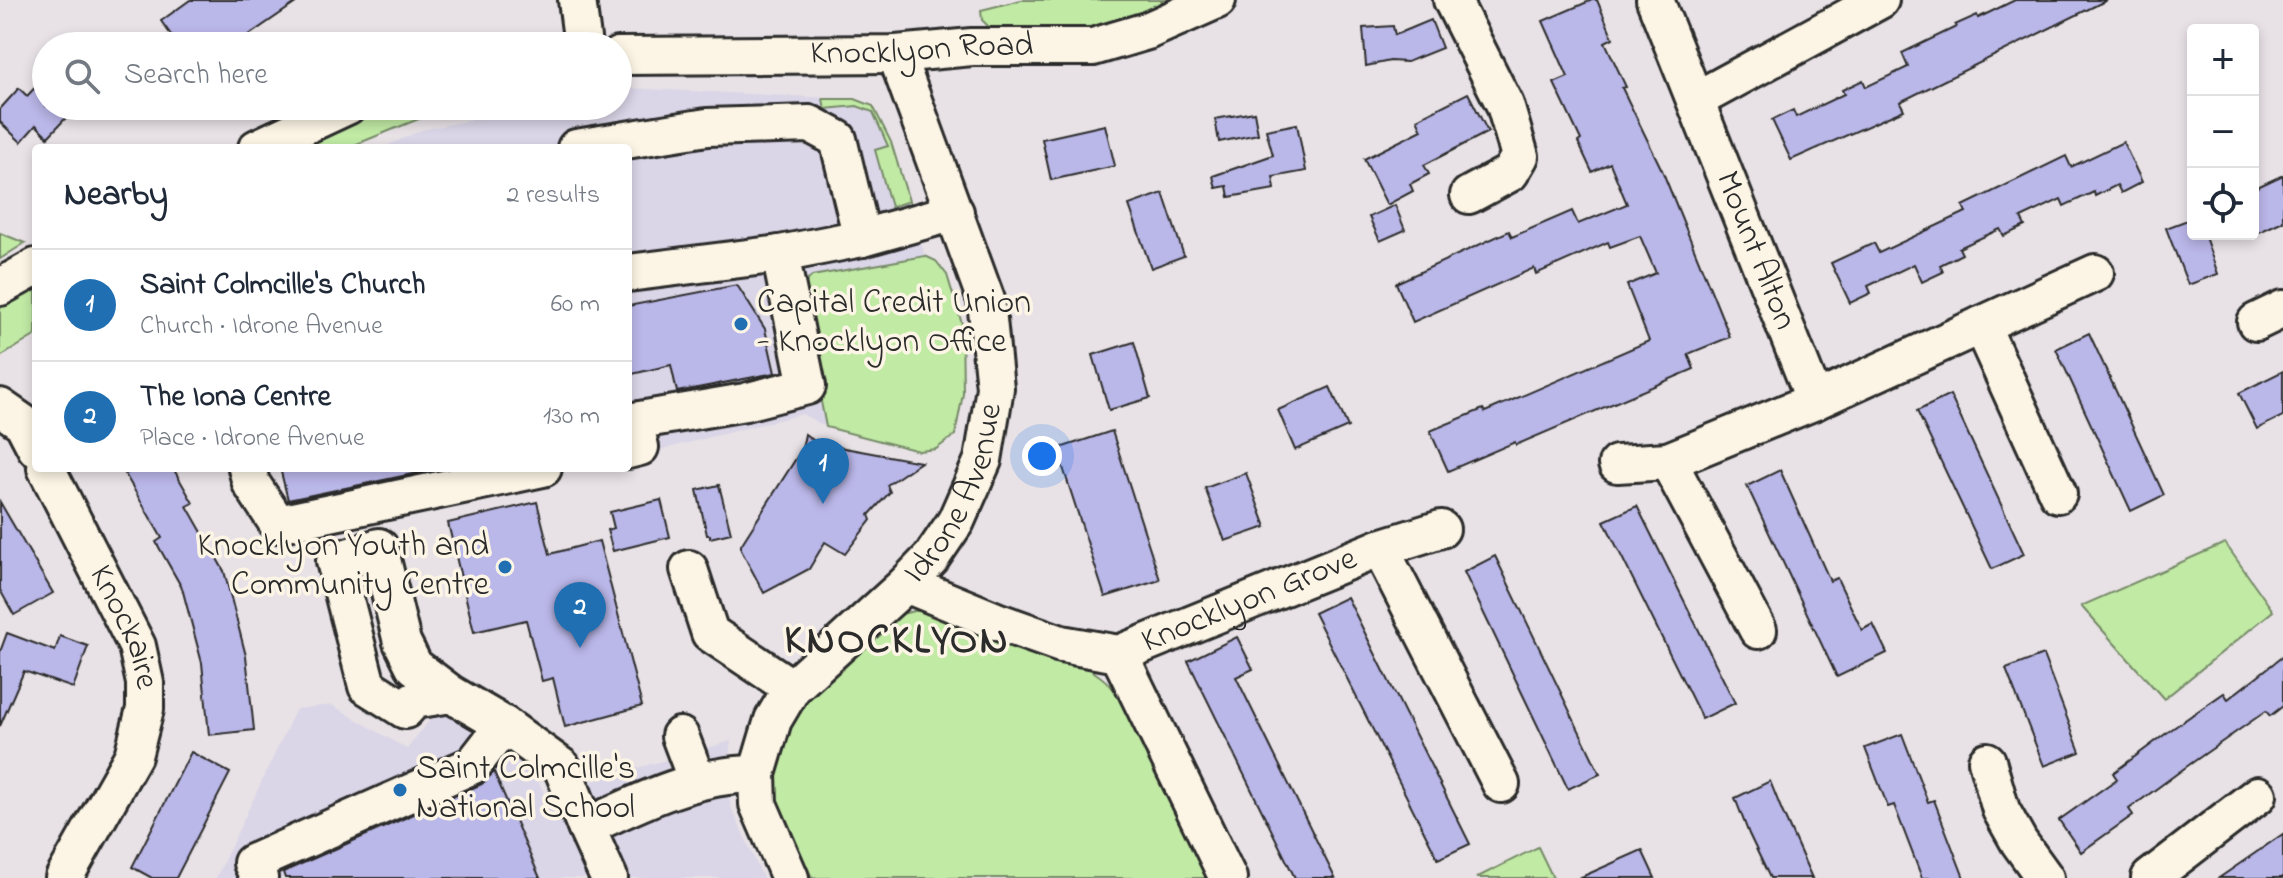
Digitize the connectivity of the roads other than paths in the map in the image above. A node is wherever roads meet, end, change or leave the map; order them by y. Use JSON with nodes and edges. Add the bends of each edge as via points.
{"nodes":[{"id":1,"x":577,"y":0,"type":"edge"},
{"id":2,"x":1217,"y":0,"type":"edge"},
{"id":3,"x":1452,"y":0,"type":"edge"},
{"id":4,"x":1655,"y":0,"type":"edge"},
{"id":5,"x":1880,"y":0,"type":"edge"},
{"id":6,"x":581,"y":32,"type":"edge"},
{"id":7,"x":896,"y":54,"type":"junction"},
{"id":8,"x":632,"y":56,"type":"edge"},
{"id":9,"x":1696,"y":100,"type":"junction"},
{"id":10,"x":317,"y":120,"type":"edge"},
{"id":11,"x":266,"y":144,"type":"edge"},
{"id":12,"x":601,"y":144,"type":"edge"},
{"id":13,"x":1469,"y":195,"type":"dead end"},
{"id":14,"x":955,"y":212,"type":"junction"},
{"id":15,"x":862,"y":238,"type":"junction"},
{"id":16,"x":780,"y":254,"type":"junction"},
{"id":17,"x":32,"y":269,"type":"edge"},
{"id":18,"x":632,"y":272,"type":"edge"},
{"id":19,"x":2095,"y":273,"type":"dead end"},
{"id":20,"x":0,"y":287,"type":"edge"},
{"id":21,"x":1981,"y":325,"type":"junction"},
{"id":22,"x":1815,"y":401,"type":"junction"},
{"id":23,"x":0,"y":407,"type":"edge"},
{"id":24,"x":32,"y":440,"type":"edge"},
{"id":25,"x":632,"y":449,"type":"edge"},
{"id":26,"x":1668,"y":461,"type":"junction"},
{"id":27,"x":1617,"y":464,"type":"dead end"},
{"id":28,"x":48,"y":472,"type":"edge"},
{"id":29,"x":248,"y":472,"type":"edge"},
{"id":30,"x":524,"y":472,"type":"edge"},
{"id":31,"x":2058,"y":494,"type":"dead end"},
{"id":32,"x":1441,"y":529,"type":"dead end"},
{"id":33,"x":1380,"y":548,"type":"junction"},
{"id":34,"x":689,"y":569,"type":"dead end"},
{"id":35,"x":906,"y":584,"type":"junction"},
{"id":36,"x":1758,"y":630,"type":"dead end"},
{"id":37,"x":1119,"y":654,"type":"junction"},
{"id":38,"x":792,"y":688,"type":"junction"},
{"id":39,"x":451,"y":694,"type":"dead end"},
{"id":40,"x":504,"y":725,"type":"junction"},
{"id":41,"x":680,"y":736,"type":"dead end"},
{"id":42,"x":1987,"y":761,"type":"dead end"},
{"id":43,"x":757,"y":774,"type":"junction"},
{"id":44,"x":697,"y":781,"type":"junction"},
{"id":45,"x":1501,"y":784,"type":"dead end"},
{"id":46,"x":2258,"y":795,"type":"dead end"},
{"id":47,"x":586,"y":827,"type":"junction"},
{"id":48,"x":64,"y":878,"type":"edge"},
{"id":49,"x":259,"y":878,"type":"edge"},
{"id":50,"x":609,"y":878,"type":"edge"},
{"id":51,"x":790,"y":878,"type":"edge"},
{"id":52,"x":1228,"y":878,"type":"edge"},
{"id":53,"x":2045,"y":878,"type":"edge"},
{"id":54,"x":2150,"y":878,"type":"edge"}],
"edges":[{"from":1,"to":6,"type":"street"},
{"from":2,"to":7,"type":"street","name":"Knocklyon Road","via":[[1110,44]]},
{"from":3,"to":13,"type":"street","via":[[1505,105],[1520,156],[1510,173]]},
{"from":4,"to":9,"type":"street","name":"Mount Alton"},
{"from":5,"to":9,"type":"street"},
{"from":7,"to":8,"type":"street","name":"Knocklyon Road"},
{"from":7,"to":14,"type":"street","name":"Idrone Avenue"},
{"from":9,"to":22,"type":"street","name":"Mount Alton"},
{"from":10,"to":11,"type":"street"},
{"from":12,"to":15,"type":"street","via":[[707,127],[810,124],[838,139]]},
{"from":14,"to":15,"type":"street"},
{"from":14,"to":35,"type":"street","name":"Idrone Avenue","via":[[986,300],[995,388],[983,460],[956,521]]},
{"from":15,"to":16,"type":"street"},
{"from":16,"to":18,"type":"street"},
{"from":16,"to":25,"type":"street","via":[[807,386],[634,421],[640,447]]},
{"from":17,"to":20,"type":"street"},
{"from":19,"to":21,"type":"street"},
{"from":21,"to":22,"type":"street"},
{"from":21,"to":31,"type":"street"},
{"from":22,"to":26,"type":"street"},
{"from":23,"to":24,"type":"street","via":[[23,423]]},
{"from":26,"to":27,"type":"street"},
{"from":26,"to":36,"type":"street"},
{"from":28,"to":48,"type":"street","name":"Knockaire","via":[[137,646],[145,683],[145,709],[133,756]]},
{"from":29,"to":30,"type":"street","via":[[278,524]]},
{"from":32,"to":33,"type":"street","name":"Knocklyon Grove"},
{"from":33,"to":37,"type":"street","name":"Knocklyon Grove"},
{"from":33,"to":45,"type":"street","name":"Knocklyon Grove"},
{"from":34,"to":38,"type":"street","via":[[710,633]]},
{"from":35,"to":37,"type":"street","name":"Knocklyon Grove","via":[[1061,644]]},
{"from":35,"to":38,"type":"street","name":"Idrone Avenue"},
{"from":37,"to":52,"type":"street","name":"Knocklyon Grove"},
{"from":38,"to":43,"type":"street","name":"Idrone Avenue","via":[[773,720]]},
{"from":39,"to":40,"type":"street"},
{"from":40,"to":47,"type":"street","via":[[562,767]]},
{"from":40,"to":49,"type":"street","via":[[473,765],[252,863]]},
{"from":41,"to":44,"type":"street"},
{"from":42,"to":53,"type":"street","via":[[2001,810]]},
{"from":43,"to":44,"type":"street"},
{"from":43,"to":51,"type":"street","name":"Idrone Avenue","via":[[758,804]]},
{"from":44,"to":47,"type":"street"},
{"from":46,"to":54,"type":"street"},
{"from":47,"to":50,"type":"street"}]}
